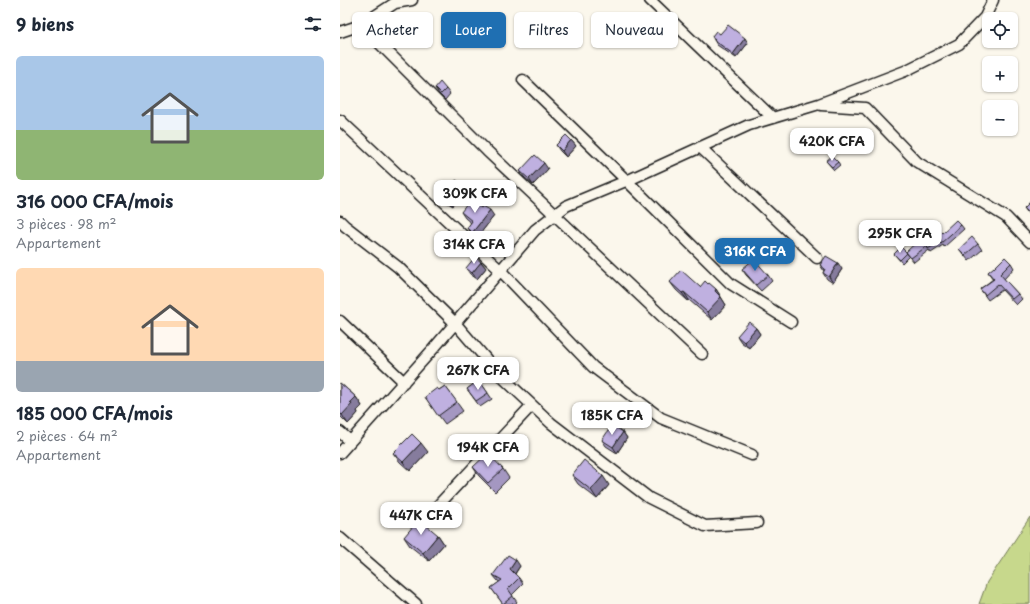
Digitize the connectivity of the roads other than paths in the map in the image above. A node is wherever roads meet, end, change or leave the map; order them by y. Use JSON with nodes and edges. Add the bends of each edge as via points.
{"nodes":[{"id":1,"x":412,"y":0,"type":"edge"},
{"id":2,"x":650,"y":0,"type":"edge"},
{"id":3,"x":993,"y":0,"type":"edge"},
{"id":4,"x":381,"y":12,"type":"edge"},
{"id":5,"x":352,"y":28,"type":"edge"},
{"id":6,"x":340,"y":32,"type":"edge"},
{"id":7,"x":384,"y":48,"type":"edge"},
{"id":8,"x":523,"y":80,"type":"dead end"},
{"id":9,"x":819,"y":104,"type":"junction"},
{"id":10,"x":773,"y":118,"type":"junction"},
{"id":11,"x":340,"y":120,"type":"edge"},
{"id":12,"x":700,"y":147,"type":"junction"},
{"id":13,"x":626,"y":181,"type":"junction"},
{"id":14,"x":554,"y":215,"type":"junction"},
{"id":15,"x":340,"y":221,"type":"edge"},
{"id":16,"x":1030,"y":242,"type":"edge"},
{"id":17,"x":817,"y":258,"type":"dead end"},
{"id":18,"x":501,"y":270,"type":"junction"},
{"id":19,"x":340,"y":321,"type":"edge"},
{"id":20,"x":791,"y":322,"type":"dead end"},
{"id":21,"x":455,"y":323,"type":"junction"},
{"id":22,"x":702,"y":354,"type":"dead end"},
{"id":23,"x":404,"y":382,"type":"junction"},
{"id":24,"x":532,"y":405,"type":"junction"},
{"id":25,"x":340,"y":432,"type":"edge"},
{"id":26,"x":350,"y":441,"type":"junction"},
{"id":27,"x":340,"y":453,"type":"edge"},
{"id":28,"x":752,"y":455,"type":"dead end"},
{"id":29,"x":430,"y":514,"type":"dead end"},
{"id":30,"x":757,"y":523,"type":"dead end"},
{"id":31,"x":340,"y":538,"type":"edge"},
{"id":32,"x":416,"y":604,"type":"edge"}],
"edges":[{"from":1,"to":4,"type":"street","via":[[395,3]]},
{"from":2,"to":10,"type":"street"},
{"from":3,"to":9,"type":"street","via":[[985,17],[960,44],[905,71]]},
{"from":5,"to":6,"type":"street"},
{"from":7,"to":14,"type":"street"},
{"from":8,"to":13,"type":"street"},
{"from":9,"to":10,"type":"street"},
{"from":9,"to":16,"type":"street","via":[[865,108],[917,162],[1006,217]]},
{"from":10,"to":12,"type":"street","via":[[748,125]]},
{"from":11,"to":18,"type":"street"},
{"from":12,"to":13,"type":"street"},
{"from":12,"to":17,"type":"street"},
{"from":13,"to":14,"type":"street","via":[[566,206]]},
{"from":13,"to":20,"type":"street","via":[[731,284]]},
{"from":14,"to":18,"type":"street","via":[[535,230]]},
{"from":14,"to":22,"type":"street"},
{"from":15,"to":21,"type":"street","via":[[398,267]]},
{"from":18,"to":21,"type":"street"},
{"from":18,"to":28,"type":"street","via":[[593,367],[661,418]]},
{"from":19,"to":23,"type":"street"},
{"from":21,"to":23,"type":"street"},
{"from":21,"to":24,"type":"street","via":[[499,374]]},
{"from":23,"to":26,"type":"street"},
{"from":24,"to":29,"type":"street"},
{"from":24,"to":30,"type":"street","via":[[551,423],[649,498],[705,526]]},
{"from":25,"to":26,"type":"street"},
{"from":26,"to":27,"type":"street"},
{"from":31,"to":32,"type":"street"}]}
